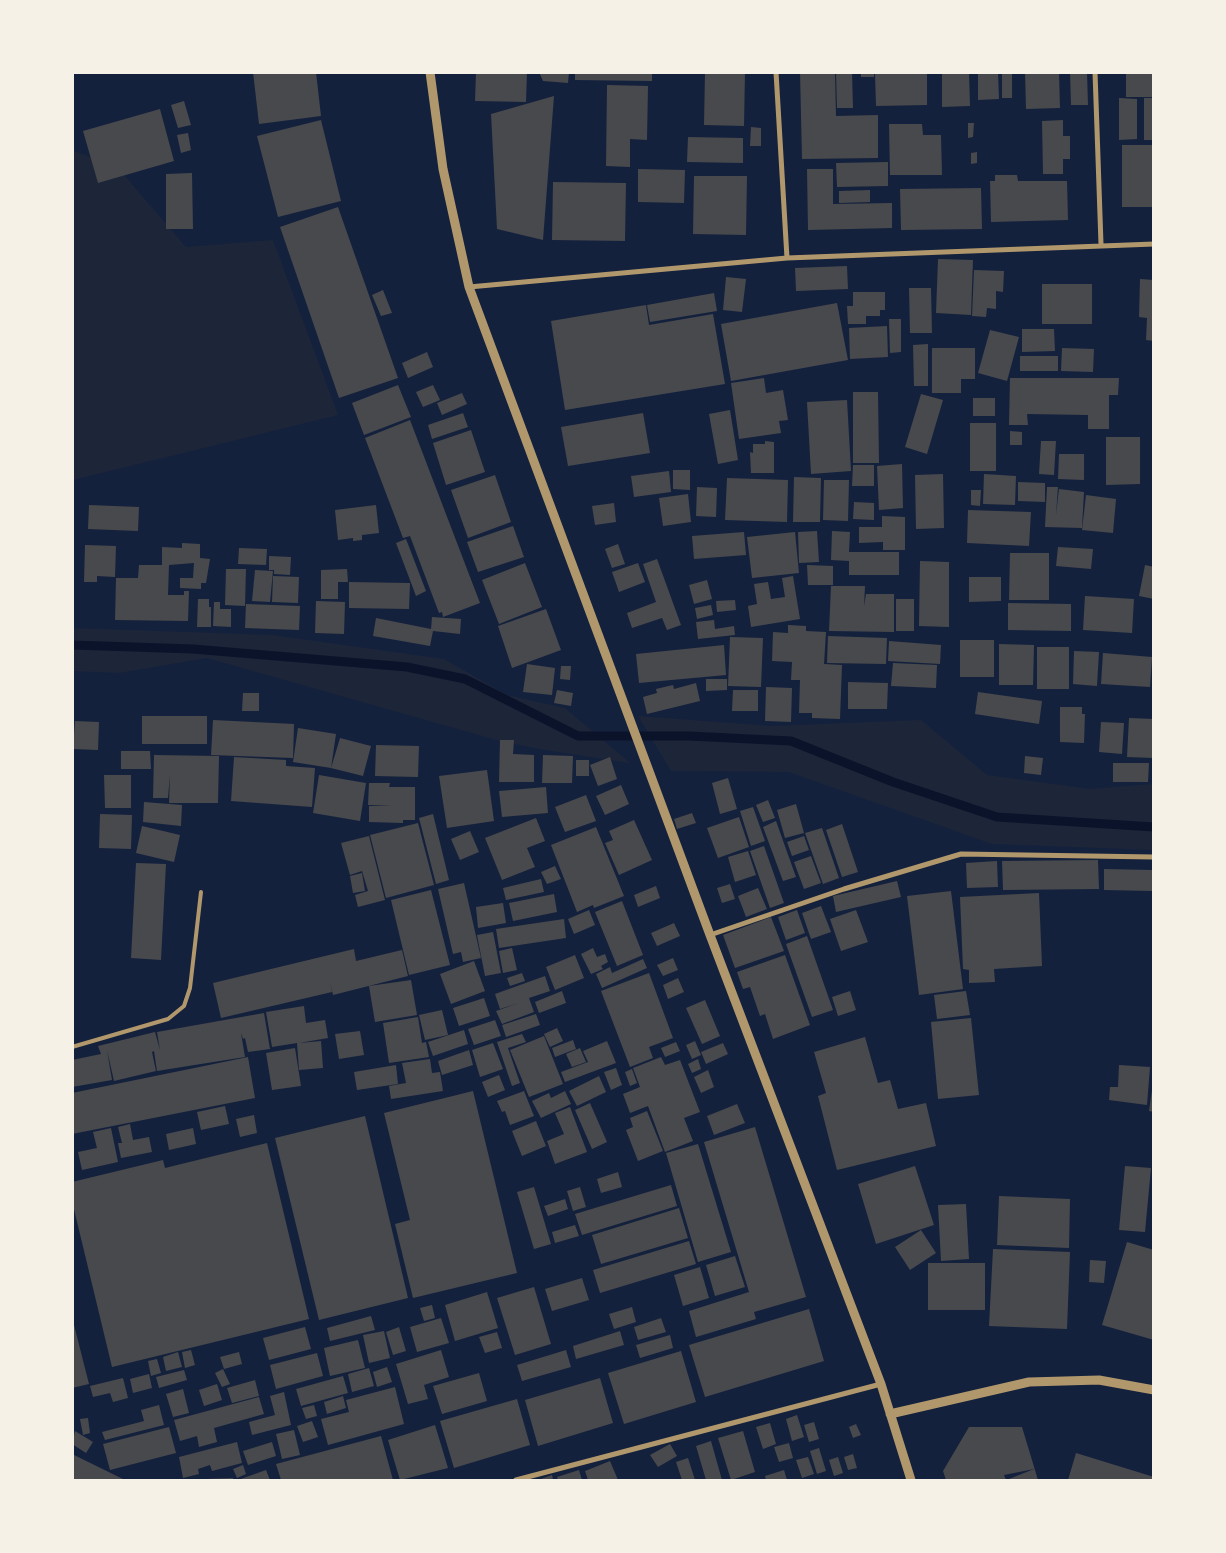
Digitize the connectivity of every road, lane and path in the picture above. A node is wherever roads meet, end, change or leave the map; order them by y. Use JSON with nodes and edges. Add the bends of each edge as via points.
{"nodes":[{"id":1,"x":430,"y":72,"type":"edge"},
{"id":2,"x":776,"y":72,"type":"edge"},
{"id":3,"x":1095,"y":72,"type":"edge"},
{"id":4,"x":1101,"y":244,"type":"junction"},
{"id":5,"x":1154,"y":244,"type":"edge"},
{"id":6,"x":787,"y":258,"type":"junction"},
{"id":7,"x":469,"y":287,"type":"junction"},
{"id":8,"x":1154,"y":857,"type":"edge"},
{"id":9,"x":201,"y":892,"type":"dead end"},
{"id":10,"x":710,"y":935,"type":"junction"},
{"id":11,"x":72,"y":1048,"type":"edge"},
{"id":12,"x":881,"y":1384,"type":"junction"},
{"id":13,"x":1154,"y":1390,"type":"edge"},
{"id":14,"x":890,"y":1414,"type":"junction"},
{"id":15,"x":516,"y":1480,"type":"edge"},
{"id":16,"x":911,"y":1480,"type":"edge"}],
"edges":[{"from":1,"to":7,"type":"street","via":[[443,169]]},
{"from":2,"to":6,"type":"street"},
{"from":3,"to":4,"type":"street"},
{"from":4,"to":5,"type":"street"},
{"from":4,"to":6,"type":"street"},
{"from":6,"to":7,"type":"street"},
{"from":7,"to":10,"type":"street"},
{"from":8,"to":10,"type":"street","via":[[961,854],[844,889]]},
{"from":9,"to":11,"type":"lane","via":[[190,988],[184,1006],[168,1019]]},
{"from":10,"to":12,"type":"street"},
{"from":12,"to":14,"type":"street"},
{"from":12,"to":15,"type":"street"},
{"from":13,"to":14,"type":"street","via":[[1099,1380],[1029,1382]]},
{"from":14,"to":16,"type":"street"}]}
